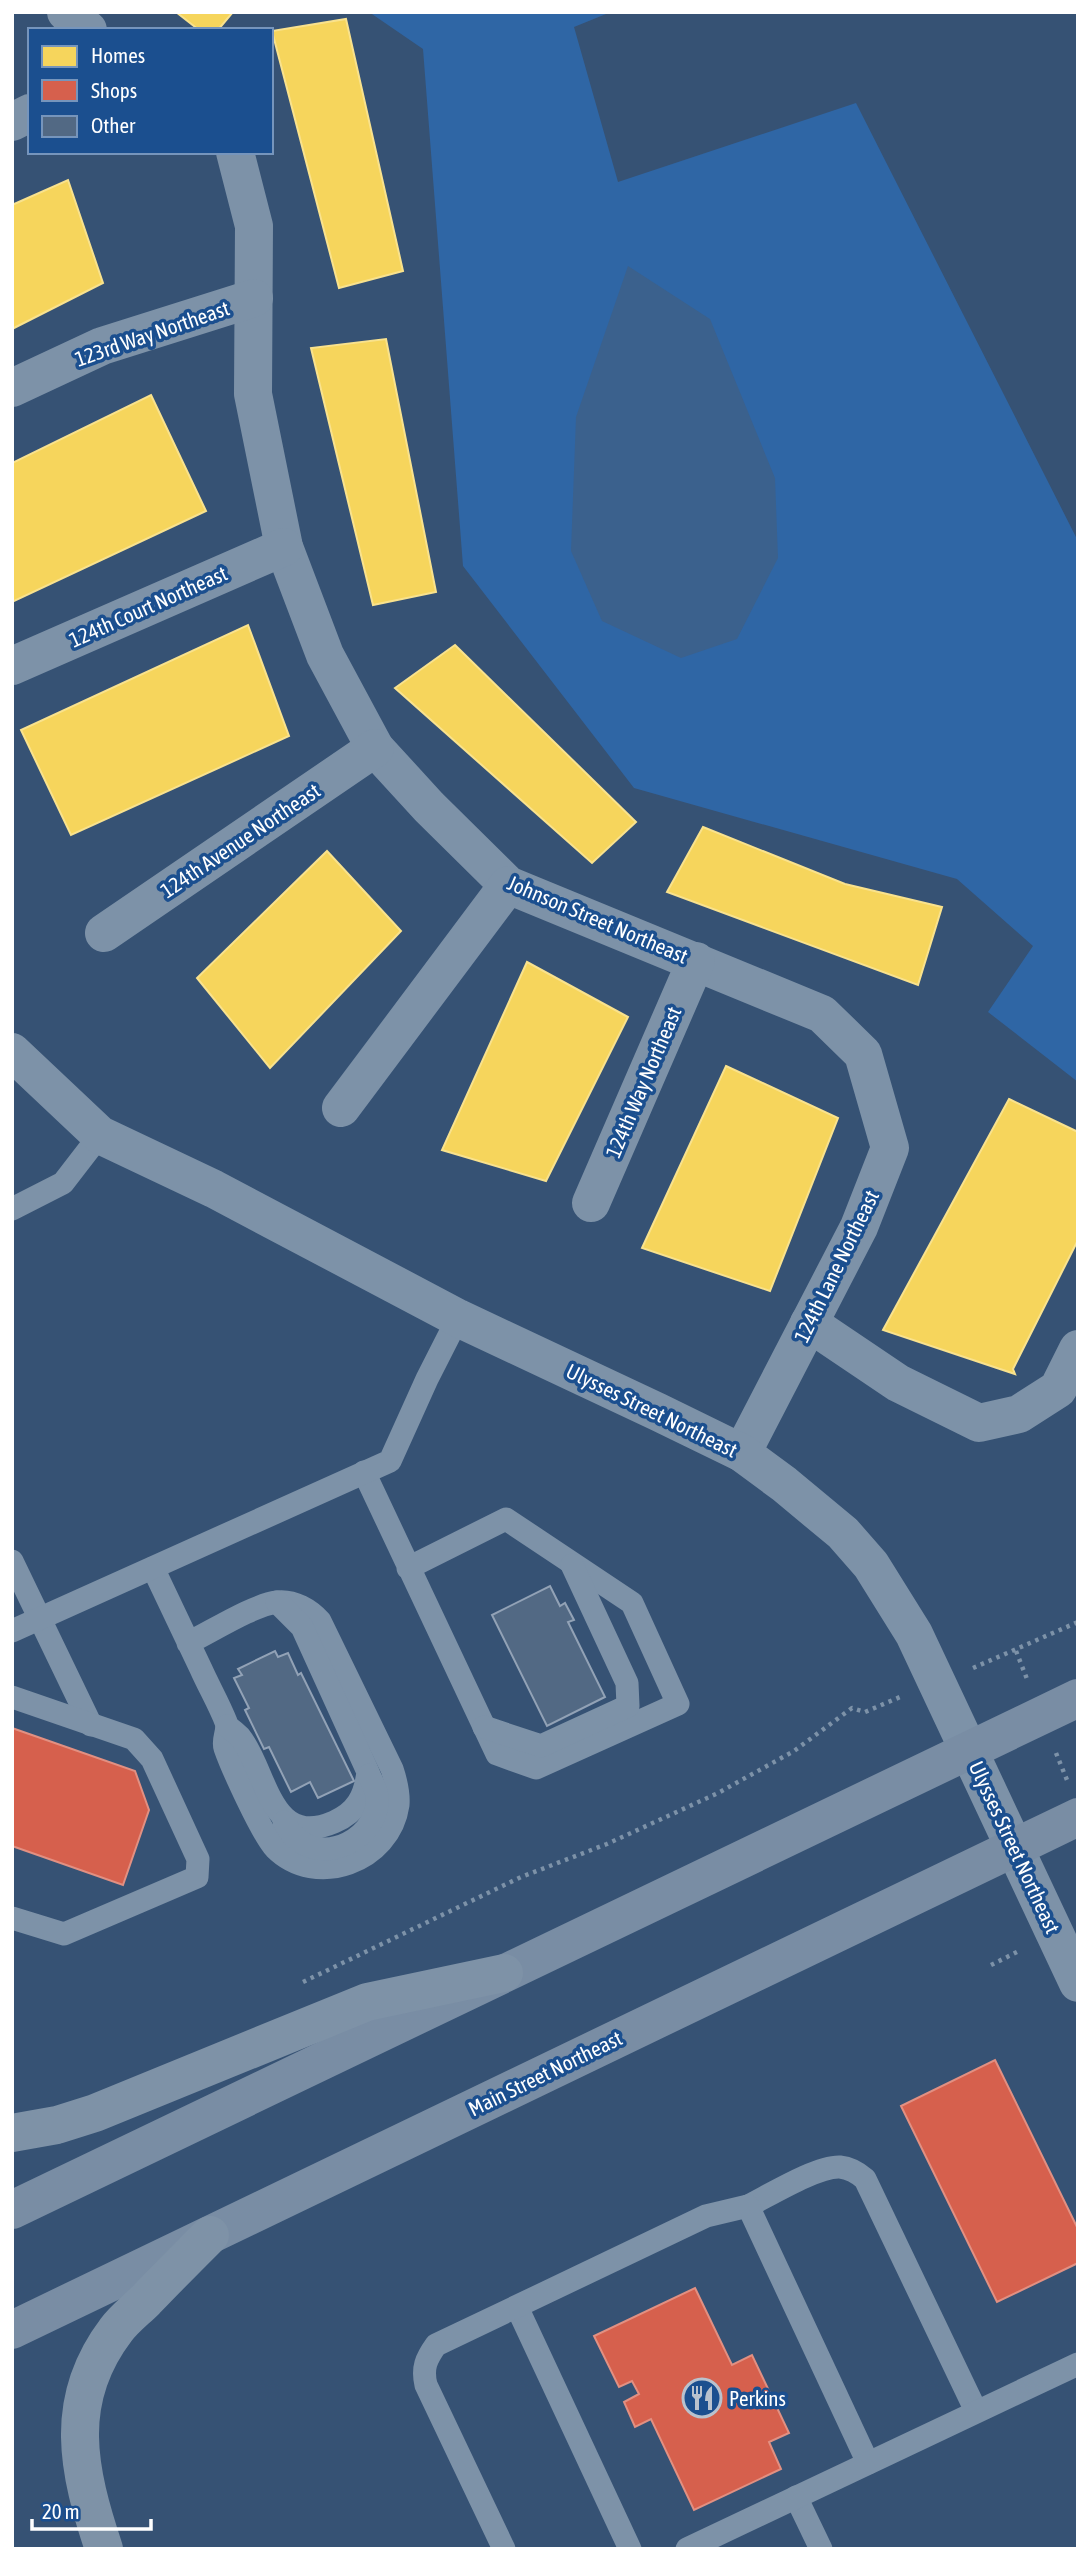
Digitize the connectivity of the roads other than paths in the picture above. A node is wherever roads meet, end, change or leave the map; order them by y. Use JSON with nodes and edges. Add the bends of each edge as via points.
{"nodes":[{"id":1,"x":66,"y":12,"type":"edge"},
{"id":2,"x":86,"y":28,"type":"edge"},
{"id":3,"x":28,"y":114,"type":"edge"},
{"id":4,"x":12,"y":122,"type":"edge"},
{"id":5,"x":236,"y":154,"type":"edge"},
{"id":6,"x":254,"y":298,"type":"junction"},
{"id":7,"x":12,"y":388,"type":"edge"},
{"id":8,"x":284,"y":547,"type":"junction"},
{"id":9,"x":12,"y":666,"type":"edge"},
{"id":10,"x":376,"y":748,"type":"junction"},
{"id":11,"x":508,"y":885,"type":"junction"},
{"id":12,"x":104,"y":933,"type":"dead end"},
{"id":13,"x":696,"y":961,"type":"junction"},
{"id":14,"x":12,"y":1052,"type":"edge"},
{"id":15,"x":868,"y":1072,"type":"joint"},
{"id":16,"x":341,"y":1108,"type":"dead end"},
{"id":17,"x":100,"y":1135,"type":"junction"},
{"id":18,"x":591,"y":1203,"type":"dead end"},
{"id":19,"x":12,"y":1209,"type":"edge"},
{"id":20,"x":458,"y":1318,"type":"junction"},
{"id":21,"x":809,"y":1323,"type":"junction"},
{"id":22,"x":1078,"y":1349,"type":"edge"},
{"id":23,"x":742,"y":1453,"type":"junction"},
{"id":24,"x":365,"y":1472,"type":"junction"},
{"id":25,"x":12,"y":1561,"type":"edge"},
{"id":26,"x":571,"y":1563,"type":"junction"},
{"id":27,"x":153,"y":1568,"type":"junction"},
{"id":28,"x":408,"y":1568,"type":"junction"},
{"id":29,"x":277,"y":1602,"type":"junction"},
{"id":30,"x":40,"y":1618,"type":"junction"},
{"id":31,"x":12,"y":1631,"type":"edge"},
{"id":32,"x":188,"y":1643,"type":"junction"},
{"id":33,"x":12,"y":1698,"type":"edge"},
{"id":34,"x":1078,"y":1698,"type":"edge"},
{"id":35,"x":91,"y":1725,"type":"junction"},
{"id":36,"x":227,"y":1726,"type":"junction"},
{"id":37,"x":484,"y":1727,"type":"junction"},
{"id":38,"x":968,"y":1749,"type":"junction"},
{"id":39,"x":1078,"y":1817,"type":"edge"},
{"id":40,"x":1014,"y":1847,"type":"junction"},
{"id":41,"x":12,"y":1918,"type":"edge"},
{"id":42,"x":504,"y":1973,"type":"junction"},
{"id":43,"x":1078,"y":1983,"type":"edge"},
{"id":44,"x":12,"y":2133,"type":"edge"},
{"id":45,"x":748,"y":2206,"type":"junction"},
{"id":46,"x":12,"y":2210,"type":"edge"},
{"id":47,"x":210,"y":2235,"type":"junction"},
{"id":48,"x":517,"y":2307,"type":"junction"},
{"id":49,"x":12,"y":2330,"type":"edge"},
{"id":50,"x":1078,"y":2364,"type":"edge"},
{"id":51,"x":976,"y":2411,"type":"junction"},
{"id":52,"x":868,"y":2463,"type":"junction"},
{"id":53,"x":796,"y":2497,"type":"junction"},
{"id":54,"x":104,"y":2549,"type":"edge"},
{"id":55,"x":505,"y":2549,"type":"edge"},
{"id":56,"x":630,"y":2549,"type":"edge"},
{"id":57,"x":687,"y":2549,"type":"edge"},
{"id":58,"x":821,"y":2549,"type":"edge"}],
"edges":[{"from":1,"to":2,"type":"street"},
{"from":3,"to":4,"type":"street"},
{"from":5,"to":6,"type":"street","name":"Johnson Street Northeast","via":[[254,226]]},
{"from":6,"to":7,"type":"street","name":"123rd Way Northeast","via":[[102,346]]},
{"from":6,"to":8,"type":"street","name":"Johnson Street Northeast","via":[[253,394]]},
{"from":8,"to":9,"type":"street","name":"124th Court Northeast"},
{"from":8,"to":10,"type":"street","name":"Johnson Street Northeast","via":[[326,655]]},
{"from":10,"to":11,"type":"street","name":"Johnson Street Northeast"},
{"from":10,"to":12,"type":"street","name":"124th Avenue Northeast"},
{"from":11,"to":13,"type":"street","name":"Johnson Street Northeast"},
{"from":11,"to":16,"type":"street"},
{"from":13,"to":15,"type":"street","name":"Johnson Street Northeast","via":[[822,1014],[863,1054]]},
{"from":13,"to":18,"type":"street","name":"124th Way Northeast"},
{"from":14,"to":17,"type":"street","name":"Ulysses Street Northeast"},
{"from":15,"to":21,"type":"street","name":"124th Lane Northeast","via":[[890,1148],[859,1227]]},
{"from":17,"to":19,"type":"lane","via":[[63,1183]]},
{"from":17,"to":20,"type":"street","name":"Ulysses Street Northeast","via":[[214,1189]]},
{"from":20,"to":23,"type":"street","name":"Ulysses Street Northeast"},
{"from":20,"to":24,"type":"lane","via":[[390,1461]]},
{"from":21,"to":22,"type":"street","via":[[898,1383],[979,1423],[1019,1414],[1058,1389]]},
{"from":21,"to":23,"type":"street","name":"124th Lane Northeast"},
{"from":23,"to":38,"type":"street","name":"Ulysses Street Northeast","via":[[811,1505],[871,1565],[914,1634]]},
{"from":24,"to":27,"type":"lane"},
{"from":24,"to":28,"type":"lane"},
{"from":25,"to":30,"type":"lane"},
{"from":26,"to":28,"type":"lane","via":[[506,1519]]},
{"from":26,"to":37,"type":"lane","via":[[627,1683],[628,1706],[541,1746]]},
{"from":26,"to":37,"type":"lane","via":[[632,1603],[678,1704],[536,1768],[497,1754]]},
{"from":27,"to":30,"type":"lane"},
{"from":27,"to":32,"type":"lane"},
{"from":28,"to":37,"type":"lane"},
{"from":29,"to":32,"type":"lane"},
{"from":29,"to":36,"type":"lane","via":[[302,1627],[377,1794],[376,1814],[368,1830],[351,1843],[332,1849],[313,1847],[293,1836],[240,1737]]},
{"from":29,"to":36,"type":"lane","via":[[295,1604],[320,1621],[392,1769],[398,1806],[384,1840],[355,1863],[334,1868],[293,1860],[275,1847],[224,1745]]},
{"from":30,"to":31,"type":"lane"},
{"from":30,"to":35,"type":"lane"},
{"from":32,"to":36,"type":"lane"},
{"from":33,"to":35,"type":"lane"},
{"from":34,"to":38,"type":"main road"},
{"from":35,"to":41,"type":"lane","via":[[135,1739],[152,1759],[198,1859],[197,1877],[64,1934]]},
{"from":38,"to":40,"type":"street","name":"Ulysses Street Northeast"},
{"from":38,"to":42,"type":"main road"},
{"from":39,"to":40,"type":"main road","name":"Main Street Northeast"},
{"from":40,"to":43,"type":"street","name":"Ulysses Street Northeast"},
{"from":40,"to":47,"type":"main road","name":"Main Street Northeast"},
{"from":42,"to":44,"type":"highway","via":[[367,2001],[95,2113]]},
{"from":42,"to":46,"type":"main road"},
{"from":45,"to":48,"type":"lane","via":[[706,2216]]},
{"from":45,"to":51,"type":"lane","via":[[825,2168],[842,2167],[864,2179]]},
{"from":45,"to":52,"type":"lane"},
{"from":47,"to":49,"type":"main road","name":"Main Street Northeast"},
{"from":47,"to":54,"type":"highway","via":[[117,2329],[87,2386],[79,2451]]},
{"from":48,"to":55,"type":"lane","via":[[436,2345],[423,2371]]},
{"from":48,"to":56,"type":"lane"},
{"from":50,"to":51,"type":"lane"},
{"from":51,"to":52,"type":"lane"},
{"from":52,"to":53,"type":"lane"},
{"from":53,"to":57,"type":"lane"},
{"from":53,"to":58,"type":"lane"}]}
